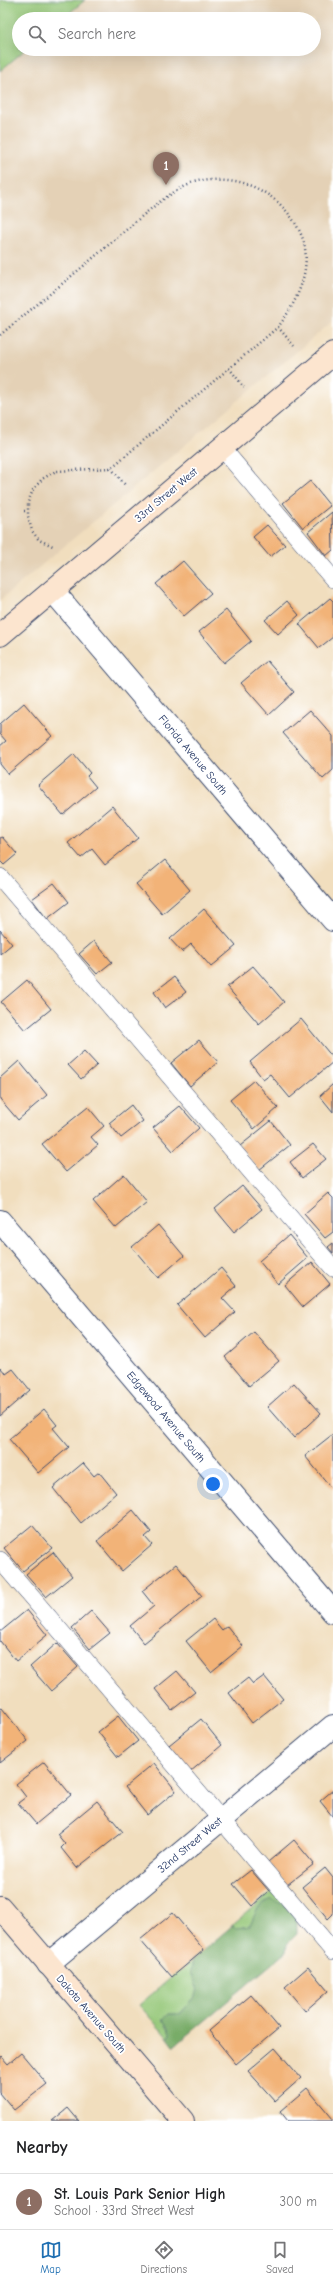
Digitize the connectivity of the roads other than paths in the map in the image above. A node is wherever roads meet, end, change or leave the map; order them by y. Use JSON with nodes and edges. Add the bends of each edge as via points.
{"nodes":[{"id":1,"x":333,"y":354,"type":"edge"},
{"id":2,"x":222,"y":448,"type":"junction"},
{"id":3,"x":333,"y":579,"type":"edge"},
{"id":4,"x":53,"y":591,"type":"junction"},
{"id":5,"x":0,"y":635,"type":"edge"},
{"id":6,"x":0,"y":877,"type":"edge"},
{"id":7,"x":333,"y":920,"type":"edge"},
{"id":8,"x":0,"y":1221,"type":"edge"},
{"id":9,"x":333,"y":1268,"type":"edge"},
{"id":10,"x":0,"y":1560,"type":"edge"},
{"id":11,"x":333,"y":1612,"type":"edge"},
{"id":12,"x":333,"y":1726,"type":"edge"},
{"id":13,"x":220,"y":1820,"type":"junction"},
{"id":14,"x":0,"y":1907,"type":"edge"},
{"id":15,"x":333,"y":1951,"type":"edge"},
{"id":16,"x":48,"y":1964,"type":"junction"},
{"id":17,"x":183,"y":2121,"type":"edge"}],
"edges":[{"from":1,"to":2,"type":"street","name":"33rd Street West"},
{"from":2,"to":3,"type":"lane"},
{"from":2,"to":4,"type":"street","name":"33rd Street West"},
{"from":4,"to":5,"type":"street","name":"33rd Street West"},
{"from":4,"to":7,"type":"street","name":"Florida Avenue South"},
{"from":6,"to":9,"type":"lane"},
{"from":8,"to":11,"type":"street","name":"Edgewood Avenue South"},
{"from":10,"to":13,"type":"lane"},
{"from":12,"to":13,"type":"street","name":"32nd Street West"},
{"from":13,"to":15,"type":"lane"},
{"from":13,"to":16,"type":"street","name":"32nd Street West"},
{"from":14,"to":16,"type":"street","name":"Dakota Avenue South"},
{"from":16,"to":17,"type":"street","name":"Dakota Avenue South"}]}
